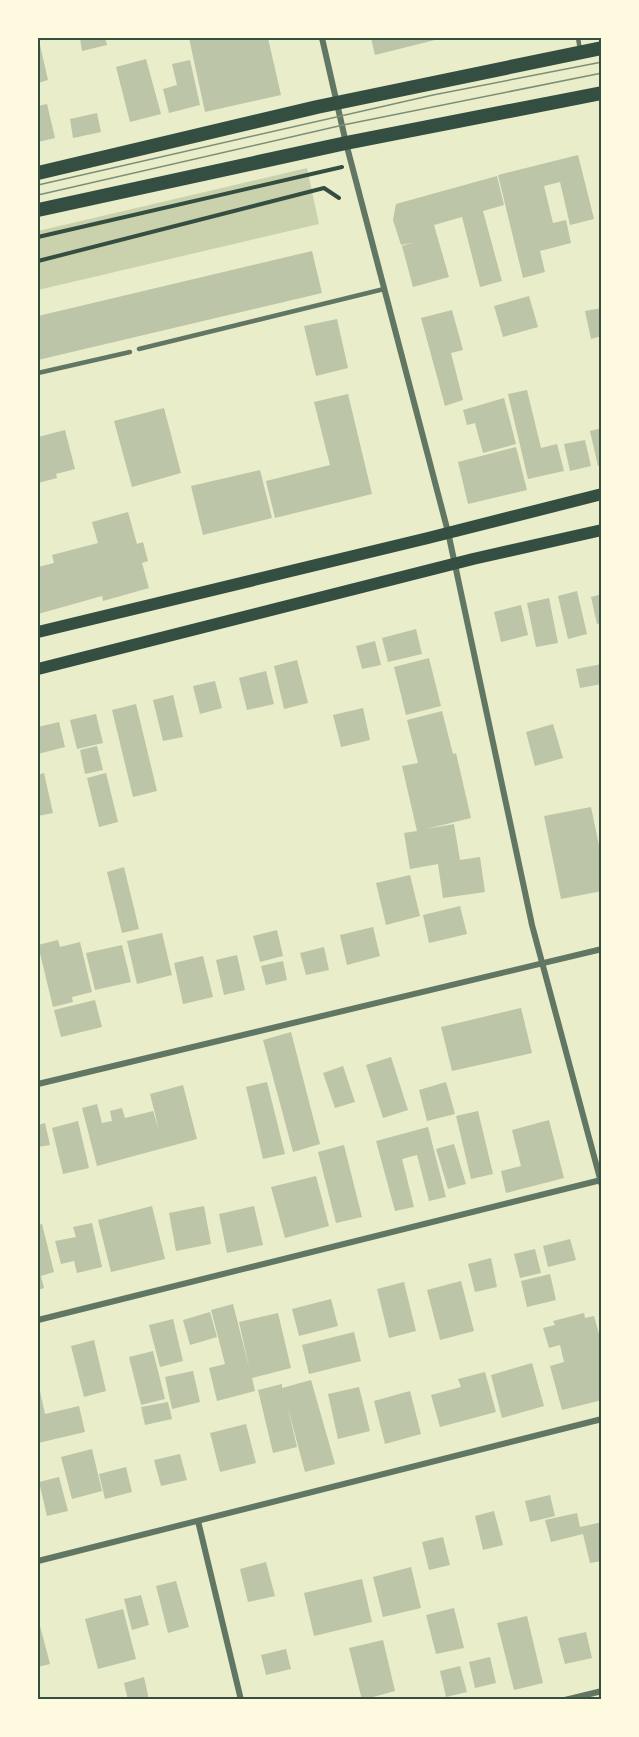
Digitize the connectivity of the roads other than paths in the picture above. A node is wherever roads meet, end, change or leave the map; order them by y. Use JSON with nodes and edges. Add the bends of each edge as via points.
{"nodes":[{"id":1,"x":322,"y":38,"type":"edge"},
{"id":2,"x":578,"y":38,"type":"edge"},
{"id":3,"x":602,"y":48,"type":"edge"},
{"id":4,"x":581,"y":53,"type":"junction"},
{"id":5,"x":602,"y":93,"type":"edge"},
{"id":6,"x":338,"y":103,"type":"junction"},
{"id":7,"x":346,"y":143,"type":"junction"},
{"id":8,"x":38,"y":173,"type":"edge"},
{"id":9,"x":38,"y":210,"type":"edge"},
{"id":10,"x":384,"y":289,"type":"junction"},
{"id":11,"x":139,"y":349,"type":"dead end"},
{"id":12,"x":130,"y":352,"type":"dead end"},
{"id":13,"x":38,"y":373,"type":"edge"},
{"id":14,"x":602,"y":494,"type":"edge"},
{"id":15,"x":602,"y":530,"type":"edge"},
{"id":16,"x":448,"y":532,"type":"junction"},
{"id":17,"x":455,"y":564,"type":"junction"},
{"id":18,"x":38,"y":632,"type":"edge"},
{"id":19,"x":38,"y":669,"type":"edge"},
{"id":20,"x":602,"y":949,"type":"edge"},
{"id":21,"x":542,"y":963,"type":"junction"},
{"id":22,"x":38,"y":1084,"type":"edge"},
{"id":23,"x":601,"y":1182,"type":"edge"},
{"id":24,"x":38,"y":1320,"type":"edge"},
{"id":25,"x":602,"y":1419,"type":"edge"},
{"id":26,"x":198,"y":1521,"type":"junction"},
{"id":27,"x":38,"y":1561,"type":"edge"},
{"id":28,"x":602,"y":1691,"type":"edge"},
{"id":29,"x":241,"y":1700,"type":"edge"},
{"id":30,"x":565,"y":1700,"type":"edge"}],
"edges":[{"from":1,"to":6,"type":"street"},
{"from":2,"to":4,"type":"lane"},
{"from":3,"to":4,"type":"main road"},
{"from":4,"to":6,"type":"main road"},
{"from":5,"to":7,"type":"main road"},
{"from":6,"to":7,"type":"street"},
{"from":6,"to":8,"type":"main road"},
{"from":7,"to":9,"type":"main road"},
{"from":7,"to":10,"type":"street"},
{"from":10,"to":11,"type":"lane"},
{"from":10,"to":16,"type":"street"},
{"from":12,"to":13,"type":"lane"},
{"from":14,"to":16,"type":"main road"},
{"from":15,"to":17,"type":"main road"},
{"from":16,"to":17,"type":"street"},
{"from":16,"to":18,"type":"main road"},
{"from":17,"to":19,"type":"main road"},
{"from":17,"to":21,"type":"street"},
{"from":20,"to":21,"type":"street"},
{"from":21,"to":22,"type":"street"},
{"from":21,"to":23,"type":"street"},
{"from":23,"to":24,"type":"street"},
{"from":25,"to":26,"type":"street"},
{"from":26,"to":27,"type":"street"},
{"from":26,"to":29,"type":"street"},
{"from":28,"to":30,"type":"street"}]}
